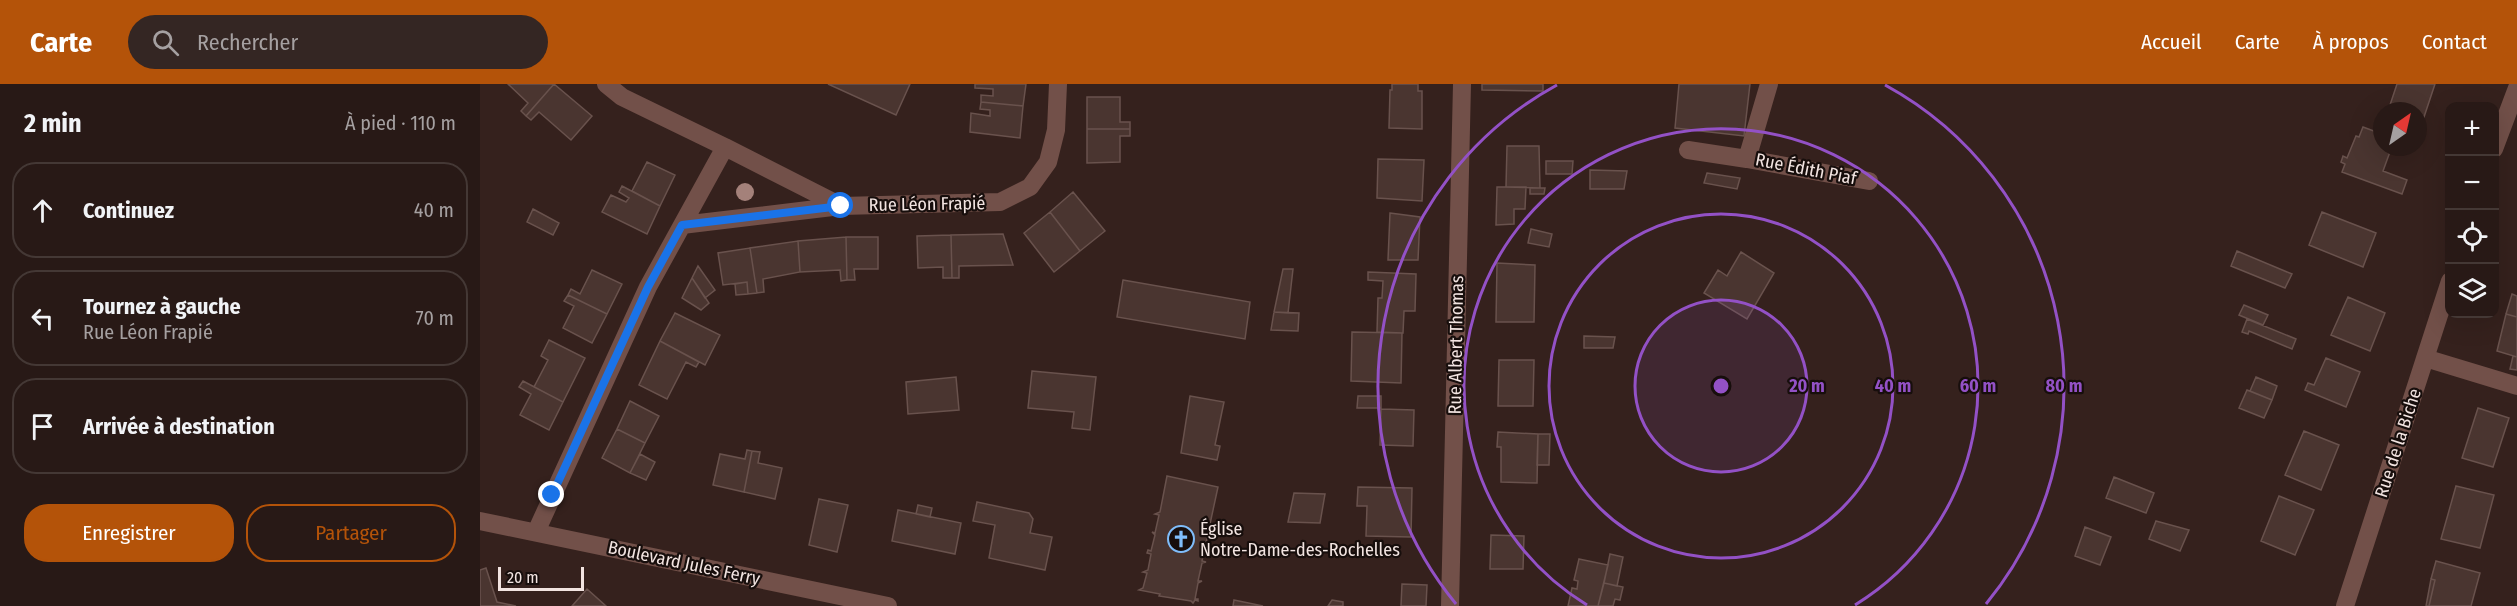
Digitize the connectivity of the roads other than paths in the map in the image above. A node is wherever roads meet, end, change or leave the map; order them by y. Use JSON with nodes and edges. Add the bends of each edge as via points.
{"nodes":[{"id":1,"x":606,"y":84,"type":"edge"},
{"id":2,"x":1059,"y":84,"type":"edge"},
{"id":3,"x":1462,"y":84,"type":"edge"},
{"id":4,"x":1769,"y":84,"type":"edge"},
{"id":5,"x":2517,"y":88,"type":"edge"},
{"id":6,"x":2499,"y":136,"type":"edge"},
{"id":7,"x":725,"y":147,"type":"junction"},
{"id":8,"x":1688,"y":150,"type":"dead end"},
{"id":9,"x":1747,"y":159,"type":"junction"},
{"id":10,"x":1869,"y":181,"type":"dead end"},
{"id":11,"x":841,"y":206,"type":"junction"},
{"id":12,"x":682,"y":225,"type":"junction"},
{"id":13,"x":2445,"y":296,"type":"edge"},
{"id":14,"x":2425,"y":358,"type":"junction"},
{"id":15,"x":2517,"y":386,"type":"edge"},
{"id":16,"x":480,"y":521,"type":"edge"},
{"id":17,"x":536,"y":532,"type":"junction"},
{"id":18,"x":888,"y":606,"type":"edge"},
{"id":19,"x":1450,"y":606,"type":"edge"},
{"id":20,"x":2345,"y":606,"type":"edge"}],
"edges":[{"from":1,"to":7,"type":"street","name":"Rue Léon Frapié","via":[[622,97]]},
{"from":2,"to":11,"type":"street","name":"Rue Léon Frapié","via":[[1056,130],[1048,162],[1029,188],[1000,202]]},
{"from":3,"to":19,"type":"street","name":"Rue Albert Thomas"},
{"from":4,"to":9,"type":"street","name":"Rue Édith Piaf"},
{"from":5,"to":6,"type":"street"},
{"from":7,"to":11,"type":"street","name":"Rue Léon Frapié"},
{"from":7,"to":12,"type":"street"},
{"from":8,"to":9,"type":"street"},
{"from":9,"to":10,"type":"street","name":"Rue Édith Piaf"},
{"from":11,"to":12,"type":"street"},
{"from":12,"to":17,"type":"street","via":[[648,287]]},
{"from":13,"to":14,"type":"street","name":"Rue de la Biche"},
{"from":14,"to":15,"type":"street"},
{"from":14,"to":20,"type":"street","name":"Rue de la Biche"},
{"from":16,"to":17,"type":"street","name":"Boulevard Jules Ferry"},
{"from":17,"to":18,"type":"street","name":"Boulevard Jules Ferry"}]}
